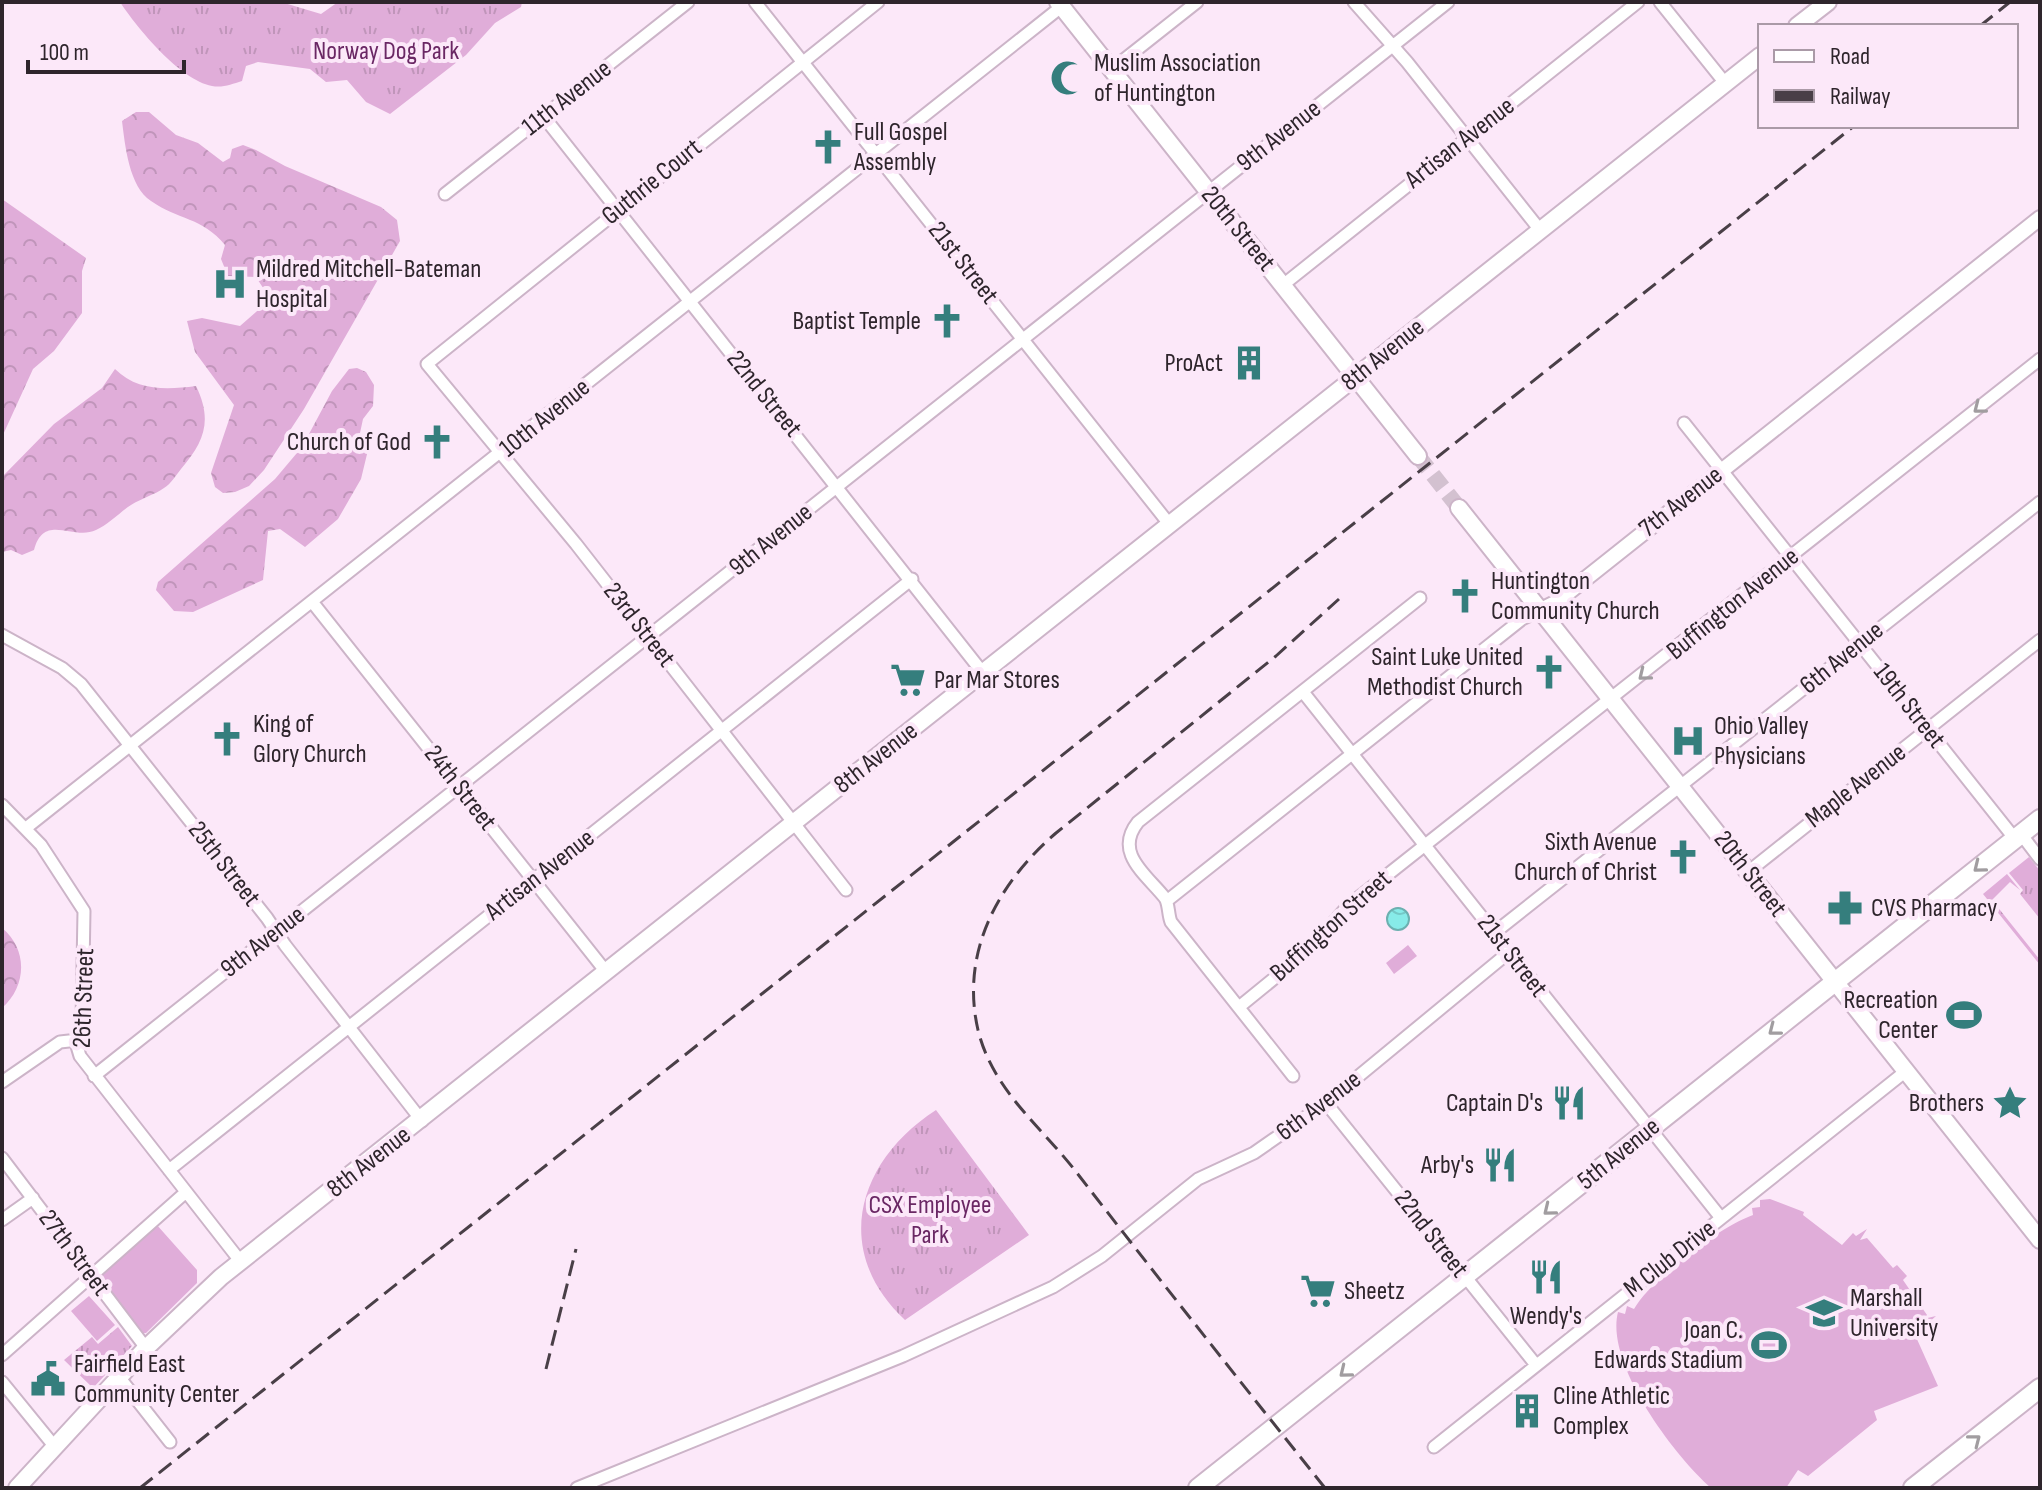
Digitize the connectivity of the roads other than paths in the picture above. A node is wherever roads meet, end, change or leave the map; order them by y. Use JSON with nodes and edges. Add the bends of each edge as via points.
{"nodes":[{"id":1,"x":688,"y":2,"type":"edge"},
{"id":2,"x":755,"y":2,"type":"edge"},
{"id":3,"x":878,"y":2,"type":"edge"},
{"id":4,"x":1197,"y":2,"type":"edge"},
{"id":5,"x":1354,"y":2,"type":"edge"},
{"id":6,"x":1448,"y":2,"type":"edge"},
{"id":7,"x":1638,"y":2,"type":"edge"},
{"id":8,"x":1660,"y":2,"type":"edge"},
{"id":9,"x":1828,"y":2,"type":"edge"},
{"id":10,"x":1059,"y":4,"type":"edge"},
{"id":11,"x":1800,"y":24,"type":"edge"},
{"id":12,"x":1392,"y":47,"type":"junction"},
{"id":13,"x":1758,"y":58,"type":"edge"},
{"id":14,"x":803,"y":62,"type":"junction"},
{"id":15,"x":1111,"y":70,"type":"junction"},
{"id":16,"x":1725,"y":83,"type":"junction"},
{"id":17,"x":544,"y":117,"type":"junction"},
{"id":18,"x":1467,"y":138,"type":"junction"},
{"id":19,"x":876,"y":155,"type":"junction"},
{"id":20,"x":1209,"y":192,"type":"junction"},
{"id":21,"x":445,"y":194,"type":"dead end"},
{"id":22,"x":617,"y":210,"type":"junction"},
{"id":23,"x":2040,"y":218,"type":"edge"},
{"id":24,"x":1540,"y":230,"type":"junction"},
{"id":25,"x":1283,"y":285,"type":"junction"},
{"id":26,"x":690,"y":302,"type":"junction"},
{"id":27,"x":1023,"y":340,"type":"junction"},
{"id":28,"x":2040,"y":359,"type":"edge"},
{"id":29,"x":427,"y":364,"type":"joint"},
{"id":30,"x":1356,"y":377,"type":"junction"},
{"id":31,"x":1684,"y":423,"type":"dead end"},
{"id":32,"x":500,"y":454,"type":"junction"},
{"id":33,"x":1418,"y":456,"type":"tunnel mouth"},
{"id":34,"x":1722,"y":470,"type":"junction"},
{"id":35,"x":838,"y":487,"type":"junction"},
{"id":36,"x":2040,"y":502,"type":"edge"},
{"id":37,"x":1459,"y":508,"type":"tunnel mouth"},
{"id":38,"x":1170,"y":525,"type":"junction"},
{"id":39,"x":1791,"y":557,"type":"junction"},
{"id":40,"x":912,"y":579,"type":"junction"},
{"id":41,"x":1420,"y":598,"type":"dead end"},
{"id":42,"x":313,"y":603,"type":"junction"},
{"id":43,"x":1541,"y":610,"type":"junction"},
{"id":44,"x":2,"y":635,"type":"edge"},
{"id":45,"x":649,"y":638,"type":"junction"},
{"id":46,"x":2040,"y":640,"type":"edge"},
{"id":47,"x":1860,"y":644,"type":"junction"},
{"id":48,"x":983,"y":673,"type":"junction"},
{"id":49,"x":1303,"y":692,"type":"junction"},
{"id":50,"x":1612,"y":700,"type":"junction"},
{"id":51,"x":1927,"y":729,"type":"junction"},
{"id":52,"x":723,"y":730,"type":"junction"},
{"id":53,"x":131,"y":746,"type":"junction"},
{"id":54,"x":1352,"y":754,"type":"junction"},
{"id":55,"x":1680,"y":786,"type":"junction"},
{"id":56,"x":460,"y":787,"type":"junction"},
{"id":57,"x":2,"y":805,"type":"edge"},
{"id":58,"x":2040,"y":819,"type":"edge"},
{"id":59,"x":794,"y":823,"type":"junction"},
{"id":60,"x":26,"y":828,"type":"junction"},
{"id":61,"x":2018,"y":837,"type":"junction"},
{"id":62,"x":1424,"y":846,"type":"junction"},
{"id":63,"x":2040,"y":859,"type":"edge"},
{"id":64,"x":1748,"y":872,"type":"junction"},
{"id":65,"x":533,"y":880,"type":"junction"},
{"id":66,"x":846,"y":890,"type":"dead end"},
{"id":67,"x":1168,"y":900,"type":"junction"},
{"id":68,"x":276,"y":932,"type":"junction"},
{"id":69,"x":1494,"y":933,"type":"junction"},
{"id":70,"x":1508,"y":953,"type":"junction"},
{"id":71,"x":607,"y":973,"type":"junction"},
{"id":72,"x":1835,"y":982,"type":"junction"},
{"id":73,"x":1239,"y":1007,"type":"junction"},
{"id":74,"x":349,"y":1027,"type":"junction"},
{"id":75,"x":78,"y":1040,"type":"junction"},
{"id":76,"x":1906,"y":1071,"type":"junction"},
{"id":77,"x":94,"y":1076,"type":"junction"},
{"id":78,"x":1293,"y":1076,"type":"dead end"},
{"id":79,"x":2,"y":1082,"type":"edge"},
{"id":80,"x":1326,"y":1103,"type":"junction"},
{"id":81,"x":422,"y":1121,"type":"junction"},
{"id":82,"x":1650,"y":1129,"type":"junction"},
{"id":83,"x":2,"y":1158,"type":"edge"},
{"id":84,"x":169,"y":1170,"type":"junction"},
{"id":85,"x":186,"y":1192,"type":"junction"},
{"id":86,"x":33,"y":1198,"type":"junction"},
{"id":87,"x":1721,"y":1218,"type":"junction"},
{"id":88,"x":2,"y":1220,"type":"edge"},
{"id":89,"x":2040,"y":1240,"type":"edge"},
{"id":90,"x":241,"y":1262,"type":"junction"},
{"id":91,"x":91,"y":1276,"type":"junction"},
{"id":92,"x":1464,"y":1277,"type":"junction"},
{"id":93,"x":146,"y":1348,"type":"junction"},
{"id":94,"x":2,"y":1355,"type":"edge"},
{"id":95,"x":1536,"y":1365,"type":"junction"},
{"id":96,"x":119,"y":1377,"type":"junction"},
{"id":97,"x":2,"y":1382,"type":"edge"},
{"id":98,"x":2040,"y":1388,"type":"edge"},
{"id":99,"x":170,"y":1442,"type":"dead end"},
{"id":100,"x":55,"y":1447,"type":"junction"},
{"id":101,"x":1434,"y":1447,"type":"dead end"},
{"id":102,"x":1924,"y":1485,"type":"edge"},
{"id":103,"x":17,"y":1488,"type":"edge"},
{"id":104,"x":577,"y":1488,"type":"edge"},
{"id":105,"x":1198,"y":1488,"type":"edge"}],
"edges":[{"from":1,"to":17,"type":"street","name":"11th Avenue"},
{"from":2,"to":14,"type":"street","name":"21st Street"},
{"from":3,"to":14,"type":"street","name":"Guthrie Court"},
{"from":4,"to":15,"type":"street"},
{"from":5,"to":12,"type":"street"},
{"from":6,"to":12,"type":"street","name":"9th Avenue"},
{"from":7,"to":18,"type":"street","name":"Artisan Avenue"},
{"from":8,"to":16,"type":"street"},
{"from":9,"to":11,"type":"main road"},
{"from":10,"to":15,"type":"main road","name":"20th Street"},
{"from":10,"to":19,"type":"street","name":"10th Avenue"},
{"from":12,"to":18,"type":"street"},
{"from":12,"to":20,"type":"street","name":"9th Avenue"},
{"from":13,"to":16,"type":"main road","name":"8th Avenue"},
{"from":14,"to":19,"type":"street","name":"21st Street"},
{"from":14,"to":22,"type":"street","name":"Guthrie Court"},
{"from":15,"to":20,"type":"main road","name":"20th Street"},
{"from":16,"to":24,"type":"main road","name":"8th Avenue"},
{"from":17,"to":21,"type":"street","name":"11th Avenue"},
{"from":17,"to":22,"type":"street","name":"22nd Street"},
{"from":18,"to":24,"type":"street"},
{"from":18,"to":25,"type":"street","name":"Artisan Avenue"},
{"from":19,"to":26,"type":"street","name":"10th Avenue"},
{"from":19,"to":27,"type":"street","name":"21st Street"},
{"from":20,"to":25,"type":"main road","name":"20th Street"},
{"from":20,"to":27,"type":"street","name":"9th Avenue"},
{"from":22,"to":26,"type":"street","name":"22nd Street"},
{"from":22,"to":29,"type":"street","name":"Guthrie Court"},
{"from":23,"to":34,"type":"street","name":"7th Avenue"},
{"from":24,"to":30,"type":"main road","name":"8th Avenue"},
{"from":25,"to":30,"type":"main road","name":"20th Street"},
{"from":26,"to":32,"type":"street","name":"10th Avenue"},
{"from":26,"to":35,"type":"street","name":"22nd Street"},
{"from":27,"to":35,"type":"street","name":"9th Avenue"},
{"from":27,"to":38,"type":"street","name":"21st Street"},
{"from":28,"to":39,"type":"street","name":"Buffington Avenue","one_way":true},
{"from":29,"to":32,"type":"street","name":"23rd Street"},
{"from":30,"to":33,"type":"main road","name":"20th Street"},
{"from":30,"to":38,"type":"main road","name":"8th Avenue"},
{"from":31,"to":34,"type":"street","name":"19th Street"},
{"from":32,"to":42,"type":"street","name":"10th Avenue"},
{"from":32,"to":45,"type":"street","name":"23rd Street"},
{"from":34,"to":39,"type":"street","name":"19th Street"},
{"from":34,"to":43,"type":"street","name":"7th Avenue"},
{"from":35,"to":40,"type":"street","name":"22nd Street"},
{"from":35,"to":45,"type":"street","name":"9th Avenue"},
{"from":36,"to":47,"type":"street","name":"6th Avenue"},
{"from":37,"to":43,"type":"main road","name":"20th Street"},
{"from":38,"to":48,"type":"main road","name":"8th Avenue"},
{"from":39,"to":47,"type":"street","name":"19th Street"},
{"from":39,"to":50,"type":"street","name":"Buffington Avenue","one_way":true},
{"from":40,"to":48,"type":"street","name":"22nd Street"},
{"from":40,"to":52,"type":"street","name":"Artisan Avenue"},
{"from":41,"to":49,"type":"street"},
{"from":42,"to":53,"type":"street","name":"10th Avenue"},
{"from":42,"to":56,"type":"street","name":"24th Street"},
{"from":43,"to":50,"type":"main road","name":"20th Street"},
{"from":43,"to":54,"type":"street","name":"7th Avenue","via":[[1522,619]]},
{"from":44,"to":53,"type":"street","name":"25th Street","via":[[70,674]]},
{"from":45,"to":52,"type":"street","name":"23rd Street"},
{"from":45,"to":56,"type":"street","name":"9th Avenue"},
{"from":46,"to":51,"type":"street","name":"Maple Avenue"},
{"from":47,"to":51,"type":"street","name":"19th Street"},
{"from":47,"to":55,"type":"street","name":"6th Avenue"},
{"from":48,"to":59,"type":"main road","name":"8th Avenue"},
{"from":49,"to":54,"type":"street","name":"21st Street"},
{"from":49,"to":67,"type":"street","via":[[1138,822],[1129,841],[1133,860]]},
{"from":50,"to":55,"type":"main road","name":"20th Street"},
{"from":50,"to":62,"type":"street","name":"Buffington Avenue"},
{"from":51,"to":61,"type":"street","name":"19th Street"},
{"from":51,"to":64,"type":"street","name":"Maple Avenue"},
{"from":52,"to":59,"type":"street","name":"23rd Street"},
{"from":52,"to":65,"type":"street","name":"Artisan Avenue"},
{"from":53,"to":60,"type":"street","name":"10th Avenue"},
{"from":53,"to":68,"type":"street","name":"25th Street"},
{"from":54,"to":62,"type":"street","name":"21st Street"},
{"from":54,"to":67,"type":"street","name":"7th Avenue"},
{"from":55,"to":64,"type":"main road","name":"20th Street"},
{"from":55,"to":69,"type":"street","name":"6th Avenue"},
{"from":56,"to":65,"type":"street","name":"24th Street"},
{"from":56,"to":68,"type":"street","name":"9th Avenue"},
{"from":57,"to":60,"type":"street","name":"26th Street"},
{"from":58,"to":61,"type":"main road","name":"5th Avenue"},
{"from":59,"to":66,"type":"street","name":"23rd Street"},
{"from":59,"to":71,"type":"main road","name":"8th Avenue"},
{"from":60,"to":75,"type":"street","name":"26th Street","via":[[66,880],[89,922]]},
{"from":61,"to":63,"type":"street","name":"19th Street"},
{"from":61,"to":72,"type":"main road","name":"5th Avenue","one_way":true},
{"from":62,"to":69,"type":"street","name":"21st Street"},
{"from":62,"to":73,"type":"street","name":"Buffington Street","via":[[1348,906],[1309,950]]},
{"from":64,"to":72,"type":"main road","name":"20th Street"},
{"from":65,"to":71,"type":"street","name":"24th Street"},
{"from":65,"to":74,"type":"street","name":"Artisan Avenue"},
{"from":67,"to":73,"type":"street","via":[[1171,922]]},
{"from":68,"to":74,"type":"street","name":"25th Street"},
{"from":68,"to":77,"type":"street","name":"9th Avenue"},
{"from":69,"to":70,"type":"street","name":"21st Street"},
{"from":70,"to":80,"type":"street","name":"6th Avenue"},
{"from":70,"to":82,"type":"street","name":"21st Street"},
{"from":71,"to":81,"type":"main road","name":"8th Avenue"},
{"from":72,"to":76,"type":"main road","name":"20th Street"},
{"from":72,"to":82,"type":"main road","name":"5th Avenue","one_way":true},
{"from":73,"to":78,"type":"street"},
{"from":74,"to":81,"type":"street","name":"25th Street"},
{"from":74,"to":84,"type":"street","name":"Artisan Avenue"},
{"from":75,"to":77,"type":"street","name":"26th Street","via":[[80,1056]]},
{"from":75,"to":79,"type":"street","via":[[60,1042]]},
{"from":76,"to":87,"type":"street","name":"M Club Drive"},
{"from":76,"to":89,"type":"main road","name":"20th Street"},
{"from":77,"to":84,"type":"street","name":"26th Street"},
{"from":80,"to":92,"type":"street","name":"22nd Street"},
{"from":80,"to":104,"type":"street","name":"6th Avenue","via":[[1254,1153],[1198,1179],[1053,1287],[950,1335]]},
{"from":81,"to":90,"type":"main road","name":"8th Avenue"},
{"from":82,"to":87,"type":"street","name":"21st Street"},
{"from":82,"to":92,"type":"main road","name":"5th Avenue","one_way":true},
{"from":83,"to":86,"type":"street","name":"27th Street"},
{"from":84,"to":85,"type":"street","name":"26th Street"},
{"from":85,"to":90,"type":"street","name":"26th Street"},
{"from":85,"to":91,"type":"street"},
{"from":86,"to":88,"type":"street"},
{"from":86,"to":91,"type":"street","name":"27th Street"},
{"from":87,"to":95,"type":"street","name":"M Club Drive"},
{"from":90,"to":93,"type":"main road","name":"8th Avenue"},
{"from":91,"to":93,"type":"street","name":"27th Street"},
{"from":91,"to":94,"type":"street"},
{"from":92,"to":95,"type":"street","name":"22nd Street"},
{"from":92,"to":105,"type":"main road","name":"5th Avenue","one_way":true},
{"from":93,"to":96,"type":"main road","name":"8th Avenue"},
{"from":95,"to":101,"type":"street","name":"M Club Drive"},
{"from":96,"to":99,"type":"street"},
{"from":96,"to":100,"type":"main road","name":"8th Avenue"},
{"from":97,"to":100,"type":"street"},
{"from":102,"to":98,"type":"main road","one_way":true},
{"from":100,"to":103,"type":"main road","name":"8th Avenue"}]}
